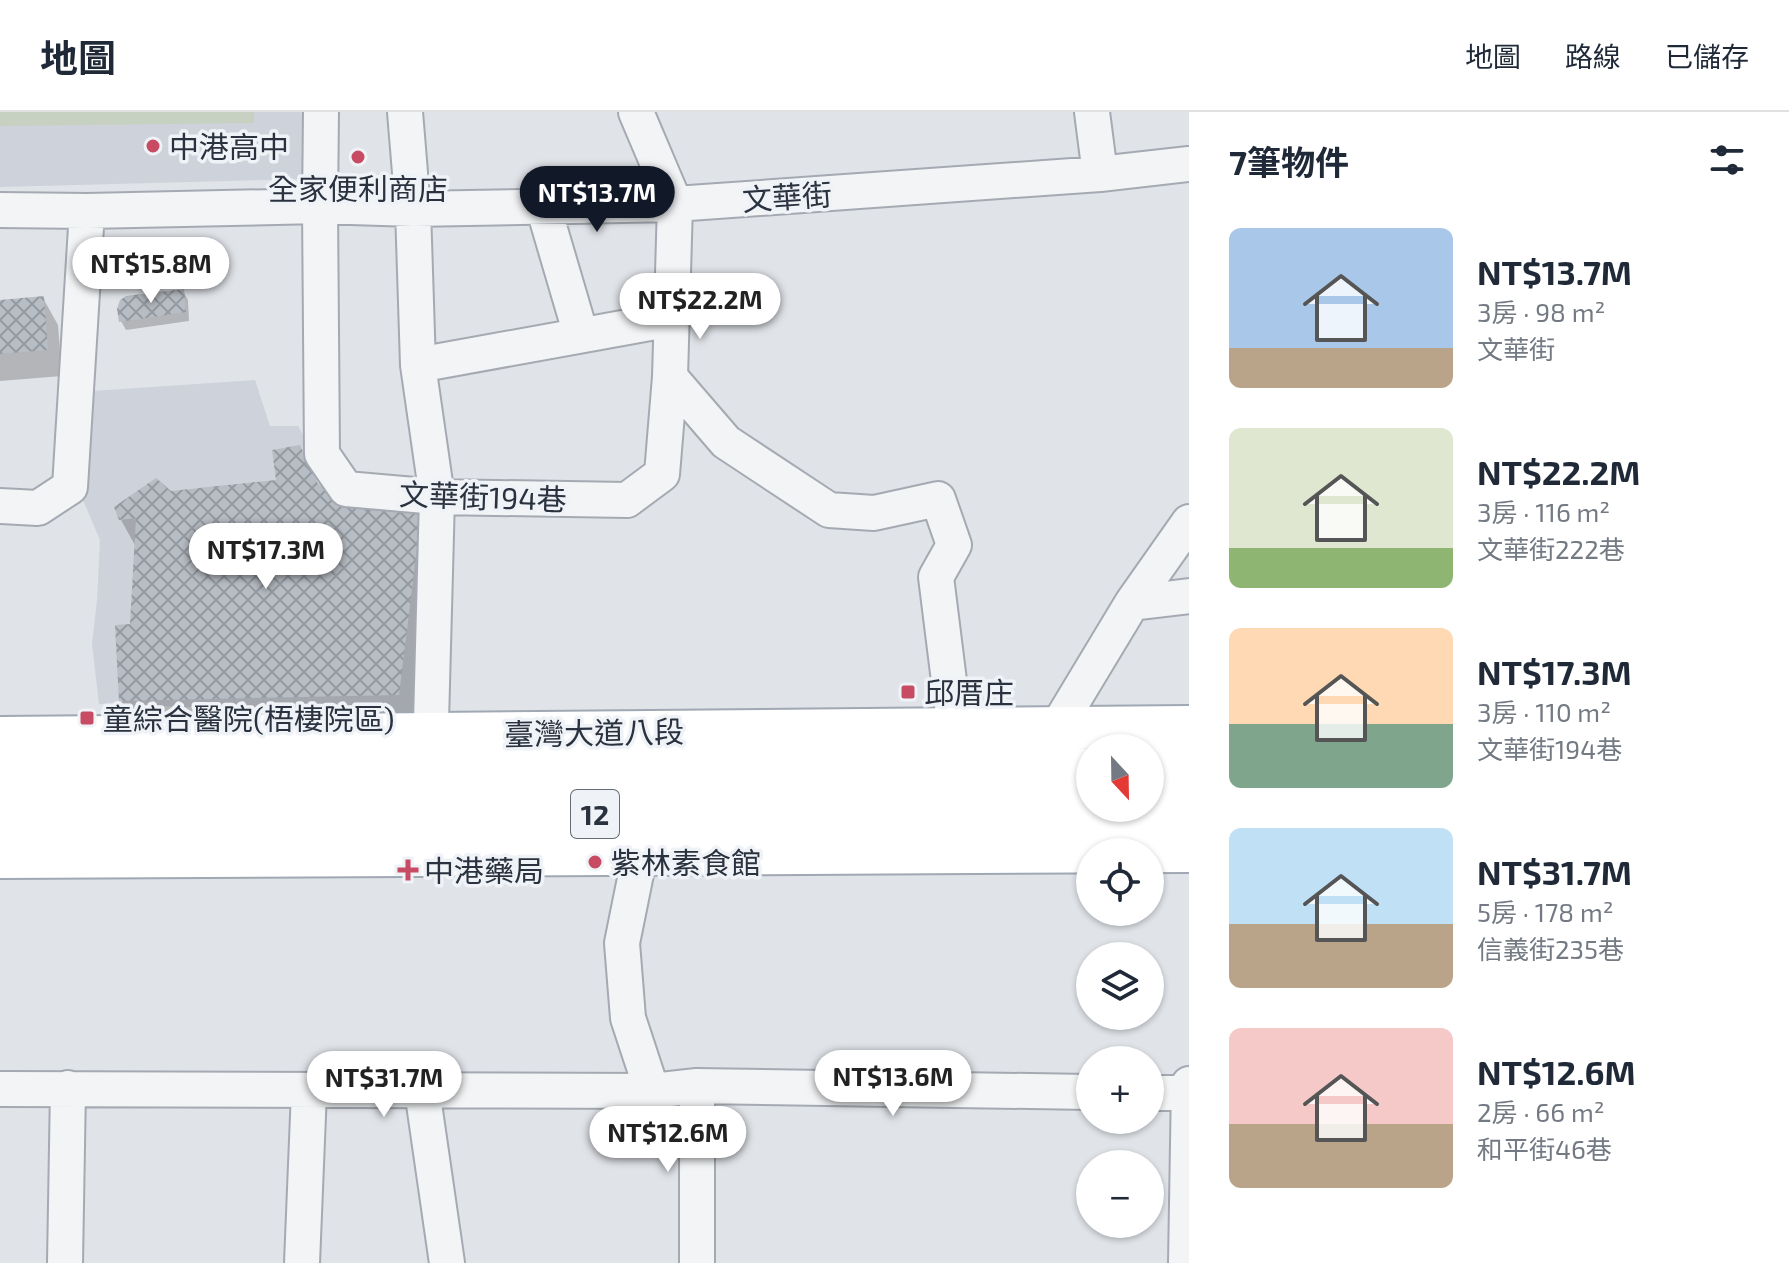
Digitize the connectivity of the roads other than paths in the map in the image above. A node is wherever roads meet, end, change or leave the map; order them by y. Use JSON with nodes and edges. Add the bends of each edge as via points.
{"nodes":[{"id":1,"x":321,"y":112,"type":"edge"},
{"id":2,"x":405,"y":112,"type":"edge"},
{"id":3,"x":636,"y":112,"type":"edge"},
{"id":4,"x":1092,"y":112,"type":"edge"},
{"id":5,"x":1189,"y":164,"type":"edge"},
{"id":6,"x":1100,"y":174,"type":"junction"},
{"id":7,"x":675,"y":204,"type":"junction"},
{"id":8,"x":320,"y":206,"type":"junction"},
{"id":9,"x":543,"y":206,"type":"junction"},
{"id":10,"x":413,"y":209,"type":"junction"},
{"id":11,"x":0,"y":210,"type":"edge"},
{"id":12,"x":87,"y":211,"type":"junction"},
{"id":13,"x":672,"y":319,"type":"junction"},
{"id":14,"x":581,"y":335,"type":"junction"},
{"id":15,"x":418,"y":365,"type":"junction"},
{"id":16,"x":670,"y":377,"type":"junction"},
{"id":17,"x":437,"y":497,"type":"junction"},
{"id":18,"x":0,"y":506,"type":"edge"},
{"id":19,"x":1189,"y":522,"type":"edge"},
{"id":20,"x":1189,"y":596,"type":"edge"},
{"id":21,"x":1132,"y":603,"type":"junction"},
{"id":22,"x":1189,"y":727,"type":"edge"},
{"id":23,"x":955,"y":729,"type":"junction"},
{"id":24,"x":1056,"y":729,"type":"junction"},
{"id":25,"x":0,"y":738,"type":"edge"},
{"id":26,"x":1189,"y":768,"type":"edge"},
{"id":27,"x":1076,"y":769,"type":"edge"},
{"id":28,"x":1164,"y":769,"type":"edge"},
{"id":29,"x":430,"y":774,"type":"junction"},
{"id":30,"x":0,"y":778,"type":"edge"},
{"id":31,"x":1189,"y":809,"type":"edge"},
{"id":32,"x":0,"y":817,"type":"edge"},
{"id":33,"x":1189,"y":851,"type":"edge"},
{"id":34,"x":640,"y":854,"type":"junction"},
{"id":35,"x":426,"y":856,"type":"junction"},
{"id":36,"x":0,"y":857,"type":"edge"},
{"id":37,"x":1189,"y":1084,"type":"edge"},
{"id":38,"x":697,"y":1086,"type":"junction"},
{"id":39,"x":68,"y":1088,"type":"junction"},
{"id":40,"x":0,"y":1089,"type":"edge"},
{"id":41,"x":422,"y":1090,"type":"junction"},
{"id":42,"x":309,"y":1091,"type":"junction"},
{"id":43,"x":652,"y":1091,"type":"junction"},
{"id":44,"x":1076,"y":1092,"type":"edge"},
{"id":45,"x":1164,"y":1093,"type":"edge"},
{"id":46,"x":1189,"y":1093,"type":"edge"},
{"id":47,"x":1188,"y":1167,"type":"edge"},
{"id":48,"x":65,"y":1263,"type":"edge"},
{"id":49,"x":302,"y":1263,"type":"edge"},
{"id":50,"x":447,"y":1263,"type":"edge"},
{"id":51,"x":697,"y":1263,"type":"edge"},
{"id":52,"x":1186,"y":1263,"type":"edge"}],
"edges":[{"from":1,"to":8,"type":"street"},
{"from":2,"to":10,"type":"street"},
{"from":3,"to":7,"type":"street"},
{"from":4,"to":6,"type":"street"},
{"from":5,"to":6,"type":"street","name":"文華街"},
{"from":6,"to":7,"type":"street","name":"文華街"},
{"from":7,"to":9,"type":"street","name":"文華街"},
{"from":7,"to":13,"type":"street"},
{"from":8,"to":10,"type":"street","name":"文華街"},
{"from":8,"to":12,"type":"street","name":"文華街"},
{"from":8,"to":17,"type":"street","name":"文華街194巷","via":[[322,454],[346,489]]},
{"from":9,"to":10,"type":"street","name":"文華街"},
{"from":9,"to":14,"type":"street"},
{"from":10,"to":15,"type":"street"},
{"from":11,"to":12,"type":"street","name":"文華街"},
{"from":12,"to":18,"type":"street","via":[[70,487],[38,508]]},
{"from":13,"to":14,"type":"street"},
{"from":13,"to":16,"type":"street"},
{"from":14,"to":15,"type":"street"},
{"from":15,"to":17,"type":"street"},
{"from":16,"to":17,"type":"street","name":"文華街194巷","via":[[662,474],[627,500]]},
{"from":16,"to":23,"type":"street","via":[[726,442],[829,510],[874,513],[938,499],[954,545],[936,577]]},
{"from":17,"to":29,"type":"street"},
{"from":19,"to":21,"type":"street"},
{"from":20,"to":21,"type":"street"},
{"from":21,"to":24,"type":"street"},
{"from":22,"to":24,"type":"main road","name":"臺灣大道八段","number":"12"},
{"from":23,"to":24,"type":"main road","name":"臺灣大道八段","number":"12"},
{"from":23,"to":29,"type":"main road","name":"臺灣大道八段","number":"12"},
{"from":25,"to":29,"type":"main road","name":"臺灣大道八段","number":"12"},
{"from":26,"to":28,"type":"main road"},
{"from":27,"to":29,"type":"main road","name":"臺灣大道八段","number":"12"},
{"from":29,"to":30,"type":"main road","name":"臺灣大道八段","number":"12"},
{"from":29,"to":31,"type":"main road","name":"臺灣大道八段","number":"12"},
{"from":29,"to":32,"type":"main road","name":"臺灣大道八段","number":"12"},
{"from":29,"to":35,"type":"street"},
{"from":33,"to":34,"type":"main road","number":"12"},
{"from":34,"to":35,"type":"main road","number":"12"},
{"from":34,"to":43,"type":"street","via":[[622,943],[628,1018]]},
{"from":35,"to":36,"type":"main road","number":"12"},
{"from":37,"to":46,"type":"street"},
{"from":38,"to":43,"type":"street"},
{"from":38,"to":44,"type":"street"},
{"from":38,"to":51,"type":"street"},
{"from":39,"to":40,"type":"street"},
{"from":39,"to":42,"type":"street"},
{"from":39,"to":48,"type":"street"},
{"from":41,"to":42,"type":"street"},
{"from":41,"to":43,"type":"street"},
{"from":41,"to":50,"type":"street"},
{"from":42,"to":49,"type":"street"},
{"from":45,"to":46,"type":"street"},
{"from":46,"to":47,"type":"street"},
{"from":47,"to":52,"type":"street"}]}
